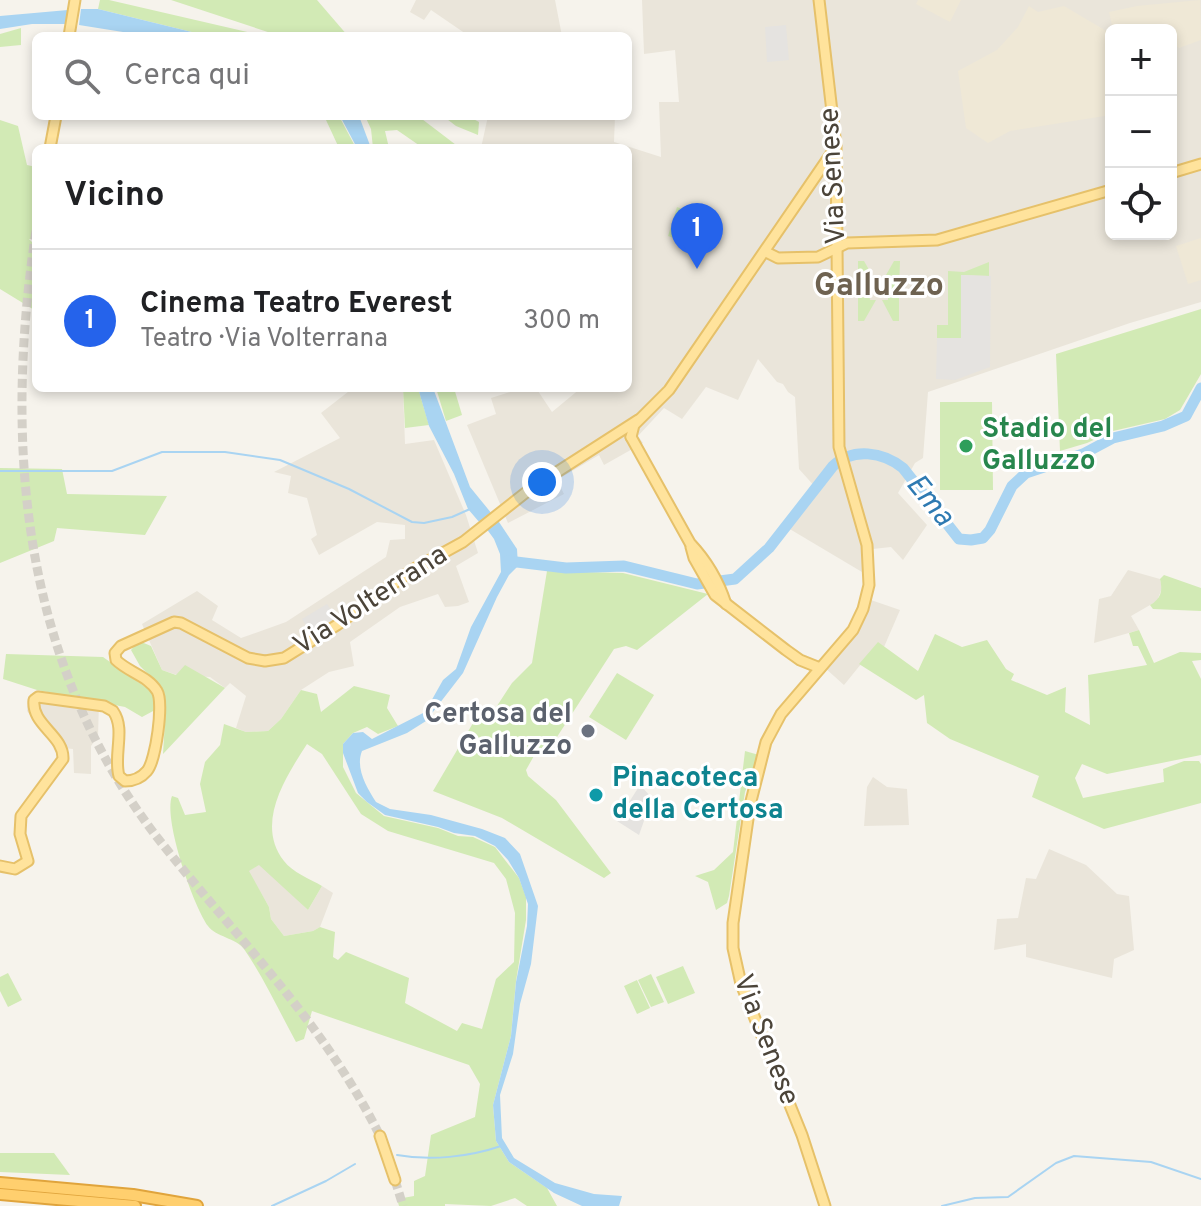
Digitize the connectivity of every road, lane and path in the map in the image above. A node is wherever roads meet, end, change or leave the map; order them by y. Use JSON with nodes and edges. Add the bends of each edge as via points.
{"nodes":[{"id":1,"x":75,"y":0,"type":"edge"},
{"id":2,"x":819,"y":0,"type":"edge"},
{"id":3,"x":70,"y":32,"type":"edge"},
{"id":4,"x":55,"y":120,"type":"edge"},
{"id":5,"x":51,"y":144,"type":"edge"},
{"id":6,"x":836,"y":146,"type":"junction"},
{"id":7,"x":1201,"y":164,"type":"edge"},
{"id":8,"x":1177,"y":171,"type":"edge"},
{"id":9,"x":1105,"y":192,"type":"edge"},
{"id":10,"x":838,"y":247,"type":"junction"},
{"id":11,"x":766,"y":252,"type":"junction"},
{"id":12,"x":625,"y":433,"type":"junction"},
{"id":13,"x":800,"y":660,"type":"junction"},
{"id":14,"x":820,"y":668,"type":"junction"},
{"id":15,"x":803,"y":687,"type":"junction"},
{"id":16,"x":0,"y":866,"type":"edge"},
{"id":17,"x":380,"y":1136,"type":"tunnel mouth"},
{"id":18,"x":395,"y":1180,"type":"tunnel mouth"},
{"id":19,"x":0,"y":1183,"type":"edge"},
{"id":20,"x":0,"y":1194,"type":"edge"},
{"id":21,"x":135,"y":1206,"type":"edge"},
{"id":22,"x":197,"y":1206,"type":"edge"},
{"id":23,"x":825,"y":1206,"type":"edge"}],
"edges":[{"from":1,"to":3,"type":"main road"},
{"from":2,"to":6,"type":"main road","name":"Via Senese"},
{"from":4,"to":5,"type":"main road"},
{"from":6,"to":10,"type":"main road","name":"Via Senese"},
{"from":6,"to":11,"type":"main road"},
{"from":7,"to":8,"type":"main road"},
{"from":9,"to":10,"type":"main road","via":[[937,240],[852,242]]},
{"from":10,"to":11,"type":"main road","via":[[818,257],[778,258]]},
{"from":10,"to":14,"type":"main road","name":"Via Senese","via":[[840,450],[867,545],[869,585],[853,630]]},
{"from":11,"to":12,"type":"main road","via":[[669,390]]},
{"from":12,"to":13,"type":"main road","via":[[726,604]]},
{"from":12,"to":16,"type":"main road","name":"Via Volterrana","via":[[549,477],[454,548],[412,570],[284,658],[248,658],[174,622],[121,646],[115,653],[119,663],[148,681],[161,702],[150,768],[133,781],[119,776],[119,725],[113,711],[38,697],[35,711],[61,746],[63,759],[21,816],[28,861],[15,869]]},
{"from":13,"to":14,"type":"main road"},
{"from":13,"to":15,"type":"main road","via":[[806,670]]},
{"from":14,"to":15,"type":"main road","name":"Via Senese"},
{"from":15,"to":23,"type":"main road","name":"Via Senese","via":[[775,724],[757,772],[735,902],[733,948],[741,984]]},
{"from":17,"to":18,"type":"main road"},
{"from":19,"to":22,"type":"highway"},
{"from":20,"to":21,"type":"highway"}]}
